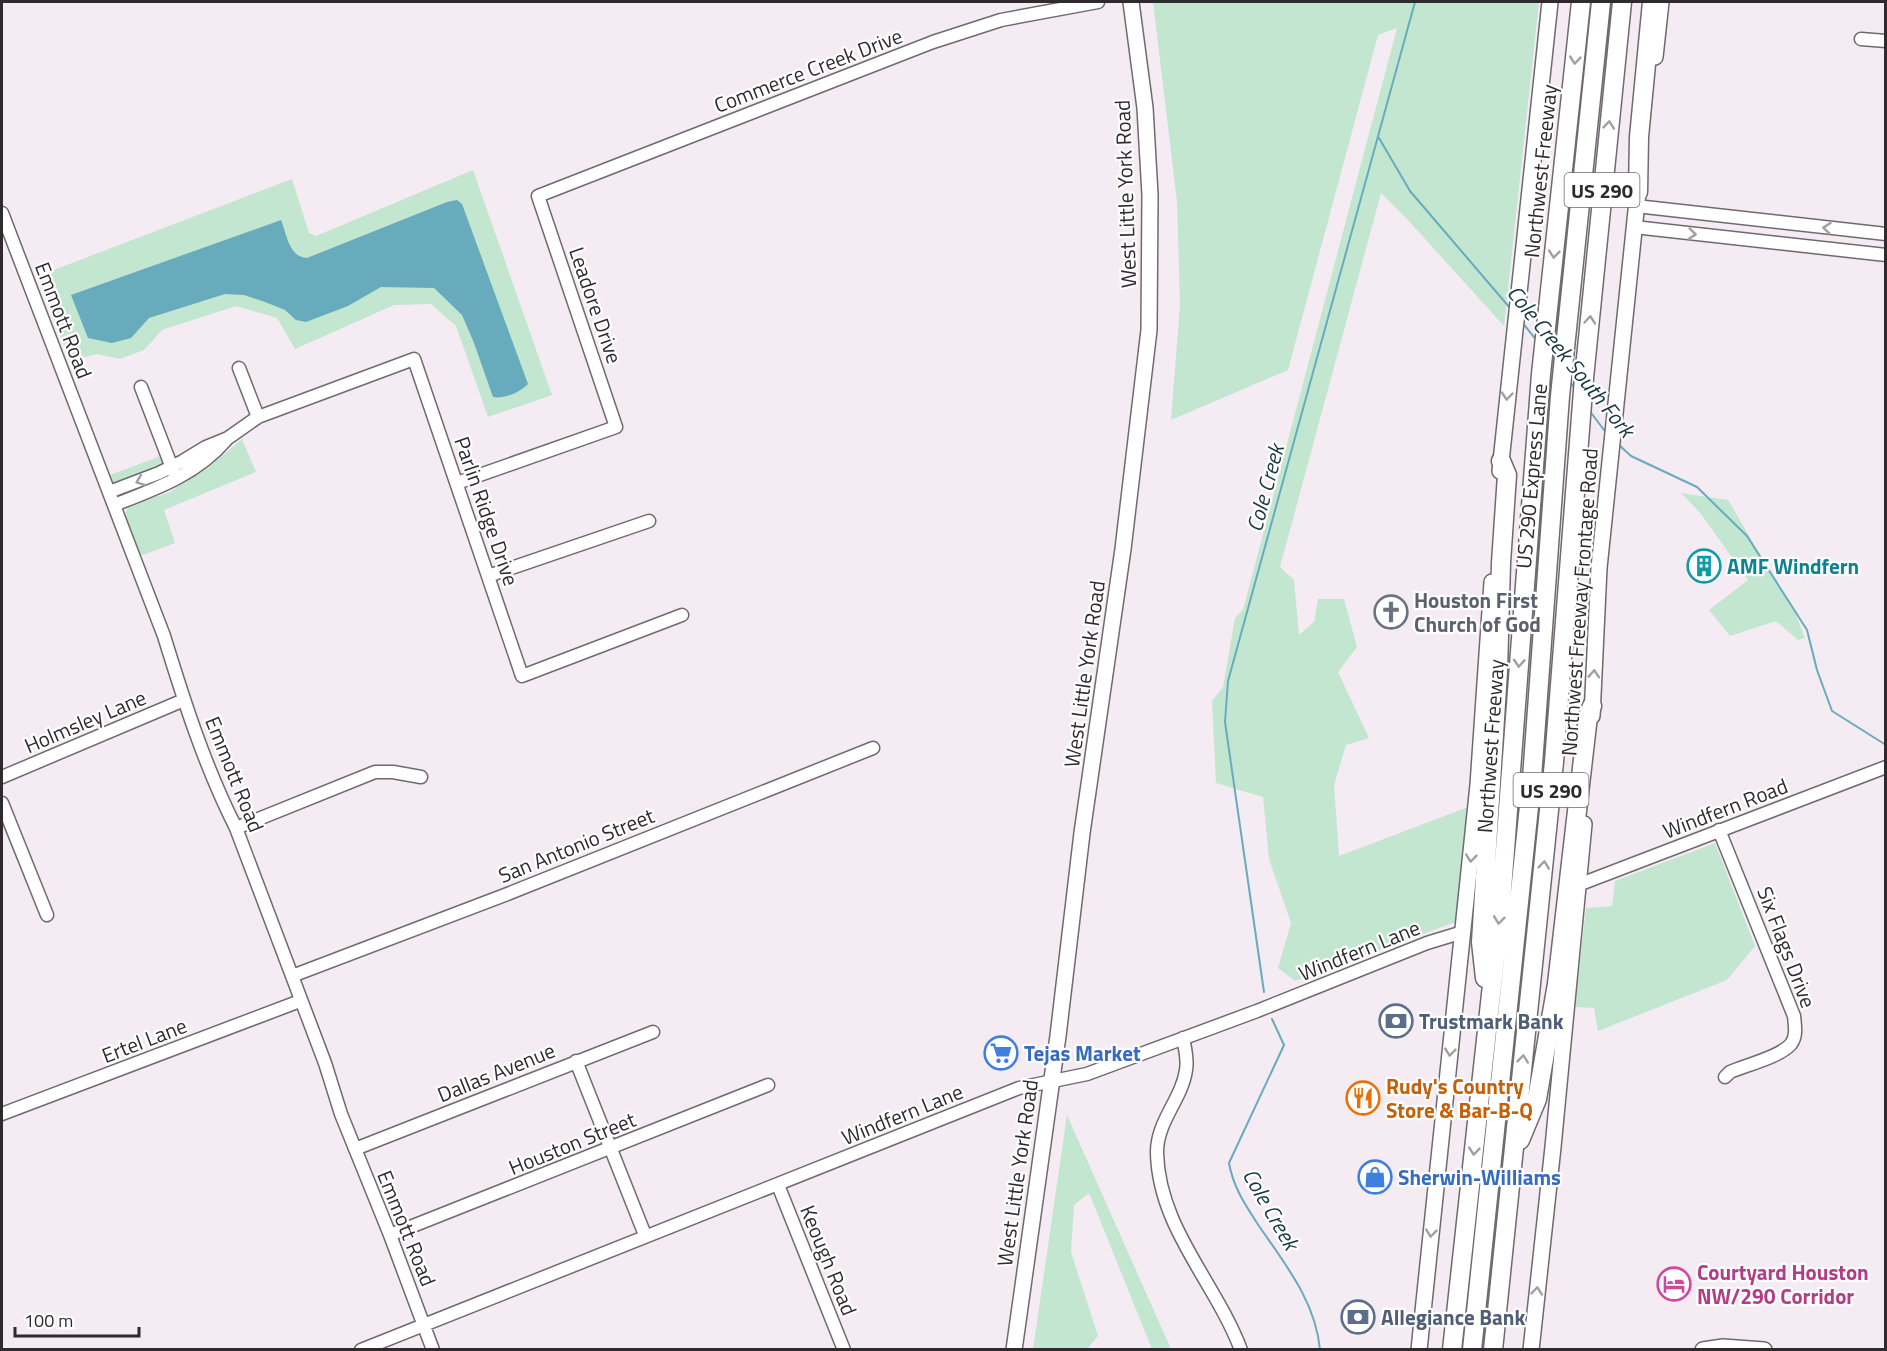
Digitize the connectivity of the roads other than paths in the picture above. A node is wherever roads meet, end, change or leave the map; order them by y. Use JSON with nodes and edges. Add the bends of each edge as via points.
{"nodes":[{"id":1,"x":1098,"y":2,"type":"edge"},
{"id":2,"x":1131,"y":2,"type":"edge"},
{"id":3,"x":1550,"y":2,"type":"edge"},
{"id":4,"x":1581,"y":2,"type":"edge"},
{"id":5,"x":1601,"y":2,"type":"edge"},
{"id":6,"x":1622,"y":2,"type":"edge"},
{"id":7,"x":1652,"y":2,"type":"edge"},
{"id":8,"x":1661,"y":2,"type":"edge"},
{"id":9,"x":1861,"y":39,"type":"dead end"},
{"id":10,"x":1886,"y":40,"type":"edge"},
{"id":11,"x":538,"y":196,"type":"joint"},
{"id":12,"x":1637,"y":199,"type":"junction"},
{"id":13,"x":2,"y":213,"type":"edge"},
{"id":14,"x":1767,"y":221,"type":"junction"},
{"id":15,"x":1634,"y":227,"type":"junction"},
{"id":16,"x":1886,"y":234,"type":"edge"},
{"id":17,"x":1765,"y":242,"type":"junction"},
{"id":18,"x":1886,"y":255,"type":"edge"},
{"id":19,"x":239,"y":368,"type":"dead end"},
{"id":20,"x":141,"y":387,"type":"dead end"},
{"id":21,"x":258,"y":417,"type":"junction"},
{"id":22,"x":228,"y":438,"type":"junction"},
{"id":23,"x":1501,"y":460,"type":"junction"},
{"id":24,"x":171,"y":467,"type":"junction"},
{"id":25,"x":177,"y":479,"type":"junction"},
{"id":26,"x":457,"y":483,"type":"junction"},
{"id":27,"x":109,"y":492,"type":"junction"},
{"id":28,"x":114,"y":505,"type":"junction"},
{"id":29,"x":649,"y":521,"type":"dead end"},
{"id":30,"x":488,"y":576,"type":"junction"},
{"id":31,"x":682,"y":615,"type":"dead end"},
{"id":32,"x":184,"y":700,"type":"junction"},
{"id":33,"x":1592,"y":706,"type":"junction"},
{"id":34,"x":873,"y":748,"type":"dead end"},
{"id":35,"x":1886,"y":767,"type":"edge"},
{"id":36,"x":2,"y":777,"type":"edge"},
{"id":37,"x":421,"y":777,"type":"dead end"},
{"id":38,"x":2,"y":803,"type":"edge"},
{"id":39,"x":236,"y":828,"type":"junction"},
{"id":40,"x":1719,"y":830,"type":"junction"},
{"id":41,"x":1578,"y":885,"type":"junction"},
{"id":42,"x":47,"y":915,"type":"dead end"},
{"id":43,"x":1463,"y":932,"type":"junction"},
{"id":44,"x":292,"y":976,"type":"junction"},
{"id":45,"x":300,"y":1001,"type":"junction"},
{"id":46,"x":1489,"y":1004,"type":"junction"},
{"id":47,"x":653,"y":1032,"type":"dead end"},
{"id":48,"x":1183,"y":1038,"type":"junction"},
{"id":49,"x":576,"y":1061,"type":"junction"},
{"id":50,"x":1725,"y":1077,"type":"dead end"},
{"id":51,"x":1051,"y":1082,"type":"junction"},
{"id":52,"x":768,"y":1085,"type":"dead end"},
{"id":53,"x":2,"y":1114,"type":"edge"},
{"id":54,"x":355,"y":1149,"type":"junction"},
{"id":55,"x":609,"y":1149,"type":"junction"},
{"id":56,"x":1513,"y":1158,"type":"junction"},
{"id":57,"x":778,"y":1185,"type":"junction"},
{"id":58,"x":645,"y":1235,"type":"junction"},
{"id":59,"x":390,"y":1236,"type":"junction"},
{"id":60,"x":424,"y":1324,"type":"junction"},
{"id":61,"x":1532,"y":1345,"type":"edge"},
{"id":62,"x":1421,"y":1348,"type":"edge"},
{"id":63,"x":361,"y":1350,"type":"edge"},
{"id":64,"x":433,"y":1350,"type":"edge"},
{"id":65,"x":844,"y":1350,"type":"edge"},
{"id":66,"x":1014,"y":1350,"type":"edge"},
{"id":67,"x":1241,"y":1350,"type":"edge"},
{"id":68,"x":1452,"y":1350,"type":"edge"},
{"id":69,"x":1472,"y":1350,"type":"edge"},
{"id":70,"x":1493,"y":1350,"type":"edge"},
{"id":71,"x":1519,"y":1350,"type":"edge"},
{"id":72,"x":1704,"y":1350,"type":"edge"},
{"id":73,"x":1764,"y":1350,"type":"edge"}],
"edges":[{"from":1,"to":11,"type":"street","name":"Commerce Creek Drive","via":[[1001,20],[933,42]]},
{"from":2,"to":51,"type":"main road","name":"West Little York Road","via":[[1145,108],[1150,195],[1149,330]]},
{"from":3,"to":23,"type":"main road","one_way":true},
{"from":4,"to":46,"type":"highway","name":"Northwest Freeway","number":"US 290","one_way":true,"via":[[1541,374],[1501,903]]},
{"from":5,"to":69,"type":"highway","name":"US 290 Express Lane","via":[[1551,496],[1532,778]]},
{"from":56,"to":6,"type":"highway","number":"US 290","one_way":true,"via":[[1553,774],[1580,422]]},
{"from":7,"to":12,"type":"highway"},
{"from":8,"to":12,"type":"main road","name":"Northwest Freeway Frontage Road"},
{"from":9,"to":10,"type":"street"},
{"from":11,"to":26,"type":"street","name":"Leadore Drive","via":[[616,427]]},
{"from":12,"to":14,"type":"street"},
{"from":12,"to":15,"type":"main road","name":"Northwest Freeway Frontage Road"},
{"from":13,"to":27,"type":"street","name":"Emmott Road"},
{"from":16,"to":14,"type":"street","one_way":true},
{"from":14,"to":17,"type":"street"},
{"from":15,"to":17,"type":"street","one_way":true},
{"from":33,"to":15,"type":"main road","name":"Northwest Freeway Frontage Road","one_way":true,"via":[[1599,568]]},
{"from":17,"to":18,"type":"street"},
{"from":19,"to":21,"type":"street"},
{"from":20,"to":24,"type":"street"},
{"from":21,"to":22,"type":"street"},
{"from":21,"to":26,"type":"street","name":"Parlin Ridge Drive","via":[[414,359]]},
{"from":22,"to":24,"type":"street"},
{"from":22,"to":25,"type":"street","via":[[212,456]]},
{"from":23,"to":43,"type":"main road","one_way":true,"via":[[1478,785]]},
{"from":23,"to":46,"type":"highway","via":[[1507,475],[1481,942]]},
{"from":24,"to":25,"type":"street"},
{"from":24,"to":27,"type":"street","one_way":true},
{"from":25,"to":28,"type":"street"},
{"from":26,"to":30,"type":"street","name":"Parlin Ridge Drive"},
{"from":27,"to":28,"type":"street","name":"Emmott Road"},
{"from":28,"to":32,"type":"street","name":"Emmott Road"},
{"from":29,"to":30,"type":"street"},
{"from":30,"to":31,"type":"street","name":"Parlin Ridge Drive","via":[[522,675]]},
{"from":32,"to":36,"type":"street","name":"Holmsley Lane"},
{"from":32,"to":39,"type":"street","name":"Emmott Road"},
{"from":33,"to":41,"type":"main road","name":"Northwest Freeway Frontage Road"},
{"from":33,"to":56,"type":"highway","via":[[1557,984],[1539,1088]]},
{"from":34,"to":44,"type":"street","name":"San Antonio Street"},
{"from":35,"to":40,"type":"street","name":"Windfern Road"},
{"from":37,"to":39,"type":"street","via":[[375,772]]},
{"from":38,"to":42,"type":"street"},
{"from":39,"to":44,"type":"street","name":"Emmott Road"},
{"from":40,"to":41,"type":"street","name":"Windfern Road"},
{"from":40,"to":50,"type":"street","name":"Six Flags Drive","via":[[1794,1016],[1796,1030],[1792,1043],[1782,1051]]},
{"from":61,"to":41,"type":"main road","name":"Northwest Freeway Frontage Road","one_way":true},
{"from":43,"to":48,"type":"street","name":"Windfern Lane"},
{"from":43,"to":62,"type":"main road","one_way":true},
{"from":44,"to":45,"type":"street","name":"Emmott Road"},
{"from":45,"to":53,"type":"street","name":"Ertel Lane"},
{"from":45,"to":54,"type":"street","name":"Emmott Road"},
{"from":46,"to":68,"type":"highway","name":"Northwest Freeway","number":"US 290","one_way":true},
{"from":47,"to":49,"type":"street","name":"Dallas Avenue"},
{"from":48,"to":51,"type":"street","name":"Windfern Lane","via":[[1087,1074]]},
{"from":48,"to":67,"type":"street","via":[[1185,1077],[1158,1141],[1161,1182],[1179,1233],[1225,1313]]},
{"from":49,"to":54,"type":"street","name":"Dallas Avenue"},
{"from":49,"to":55,"type":"street"},
{"from":51,"to":57,"type":"street","name":"Windfern Lane","via":[[1019,1088]]},
{"from":51,"to":66,"type":"main road","name":"West Little York Road"},
{"from":52,"to":55,"type":"street","name":"Houston Street"},
{"from":54,"to":59,"type":"street","name":"Emmott Road"},
{"from":55,"to":58,"type":"street"},
{"from":55,"to":59,"type":"street","name":"Houston Street"},
{"from":56,"to":70,"type":"highway","number":"US 290"},
{"from":57,"to":58,"type":"street","name":"Windfern Lane"},
{"from":57,"to":65,"type":"street","name":"Keough Road"},
{"from":58,"to":60,"type":"street","name":"Windfern Lane"},
{"from":59,"to":60,"type":"street","name":"Emmott Road"},
{"from":60,"to":63,"type":"street","name":"Windfern Lane"},
{"from":60,"to":64,"type":"street","name":"Emmott Road"},
{"from":61,"to":71,"type":"main road"},
{"from":72,"to":73,"type":"main road"}]}
